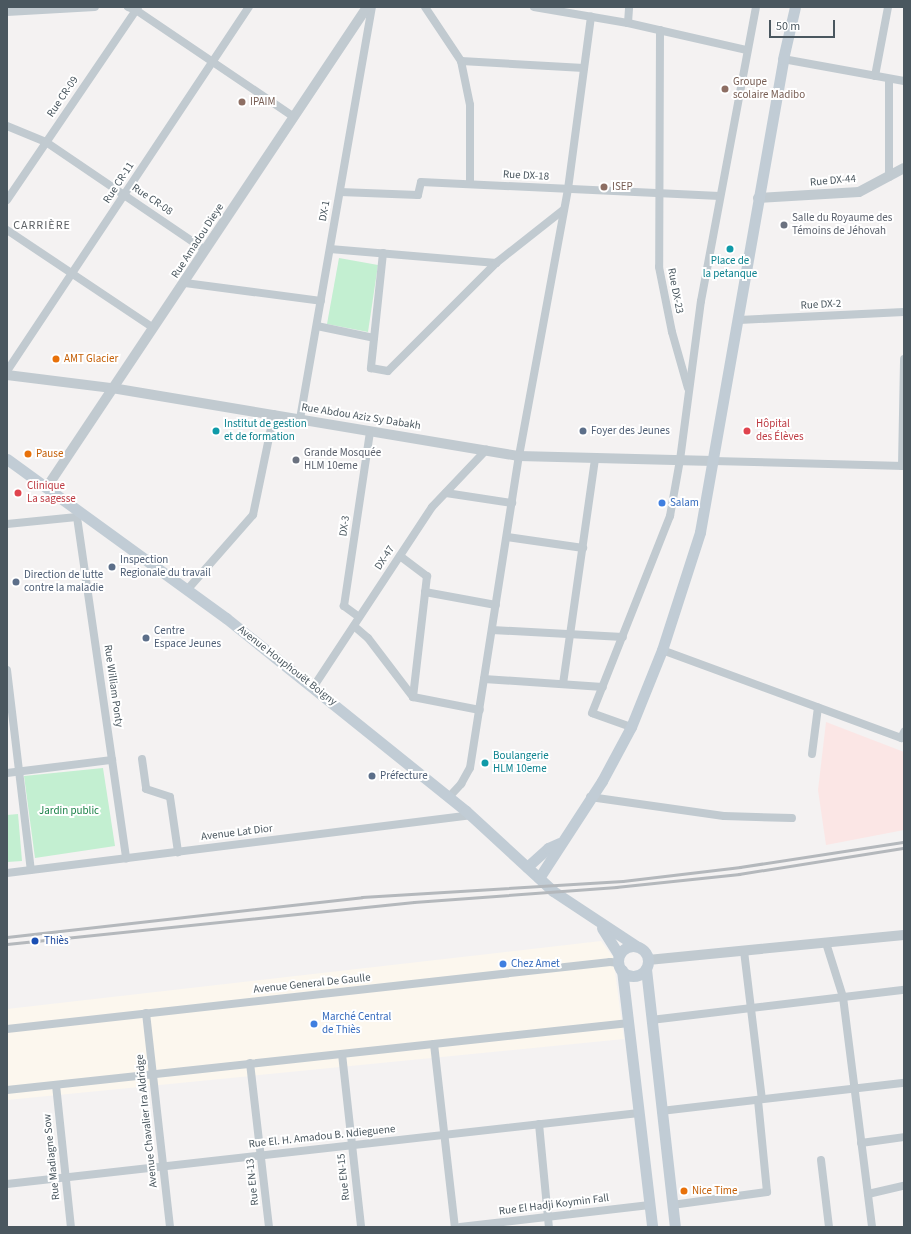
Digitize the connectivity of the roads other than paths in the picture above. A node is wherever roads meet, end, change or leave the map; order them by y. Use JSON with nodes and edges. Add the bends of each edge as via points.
{"nodes":[{"id":1,"x":95,"y":7,"type":"edge"},
{"id":2,"x":249,"y":7,"type":"edge"},
{"id":3,"x":367,"y":7,"type":"edge"},
{"id":4,"x":372,"y":7,"type":"edge"},
{"id":5,"x":425,"y":7,"type":"edge"},
{"id":6,"x":534,"y":7,"type":"edge"},
{"id":7,"x":629,"y":7,"type":"edge"},
{"id":8,"x":756,"y":7,"type":"edge"},
{"id":9,"x":795,"y":7,"type":"edge"},
{"id":10,"x":888,"y":7,"type":"edge"},
{"id":11,"x":134,"y":8,"type":"edge"},
{"id":12,"x":550,"y":8,"type":"edge"},
{"id":13,"x":7,"y":12,"type":"edge"},
{"id":14,"x":591,"y":17,"type":"junction"},
{"id":15,"x":628,"y":23,"type":"junction"},
{"id":16,"x":660,"y":30,"type":"junction"},
{"id":17,"x":747,"y":50,"type":"junction"},
{"id":18,"x":783,"y":59,"type":"junction"},
{"id":19,"x":212,"y":60,"type":"junction"},
{"id":20,"x":462,"y":61,"type":"junction"},
{"id":21,"x":584,"y":68,"type":"junction"},
{"id":22,"x":875,"y":76,"type":"junction"},
{"id":23,"x":889,"y":79,"type":"junction"},
{"id":24,"x":904,"y":81,"type":"edge"},
{"id":25,"x":294,"y":117,"type":"junction"},
{"id":26,"x":7,"y":126,"type":"edge"},
{"id":27,"x":46,"y":142,"type":"junction"},
{"id":28,"x":904,"y":168,"type":"edge"},
{"id":29,"x":890,"y":177,"type":"junction"},
{"id":30,"x":470,"y":184,"type":"junction"},
{"id":31,"x":568,"y":189,"type":"junction"},
{"id":32,"x":340,"y":192,"type":"junction"},
{"id":33,"x":659,"y":193,"type":"junction"},
{"id":34,"x":125,"y":195,"type":"junction"},
{"id":35,"x":720,"y":196,"type":"junction"},
{"id":36,"x":758,"y":198,"type":"junction"},
{"id":37,"x":7,"y":200,"type":"edge"},
{"id":38,"x":563,"y":210,"type":"junction"},
{"id":39,"x":7,"y":230,"type":"edge"},
{"id":40,"x":330,"y":249,"type":"junction"},
{"id":41,"x":205,"y":250,"type":"junction"},
{"id":42,"x":383,"y":253,"type":"junction"},
{"id":43,"x":496,"y":264,"type":"junction"},
{"id":44,"x":73,"y":273,"type":"junction"},
{"id":45,"x":185,"y":283,"type":"junction"},
{"id":46,"x":321,"y":301,"type":"junction"},
{"id":47,"x":904,"y":312,"type":"edge"},
{"id":48,"x":739,"y":320,"type":"junction"},
{"id":49,"x":317,"y":326,"type":"junction"},
{"id":50,"x":152,"y":327,"type":"junction"},
{"id":51,"x":374,"y":338,"type":"junction"},
{"id":52,"x":904,"y":359,"type":"edge"},
{"id":53,"x":7,"y":371,"type":"edge"},
{"id":54,"x":7,"y":375,"type":"edge"},
{"id":55,"x":112,"y":388,"type":"junction"},
{"id":56,"x":689,"y":390,"type":"junction"},
{"id":57,"x":274,"y":414,"type":"junction"},
{"id":58,"x":300,"y":419,"type":"junction"},
{"id":59,"x":370,"y":431,"type":"junction"},
{"id":60,"x":486,"y":450,"type":"junction"},
{"id":61,"x":519,"y":456,"type":"junction"},
{"id":62,"x":595,"y":458,"type":"junction"},
{"id":63,"x":7,"y":459,"type":"edge"},
{"id":64,"x":680,"y":460,"type":"junction"},
{"id":65,"x":713,"y":461,"type":"junction"},
{"id":66,"x":903,"y":466,"type":"edge"},
{"id":67,"x":47,"y":487,"type":"junction"},
{"id":68,"x":446,"y":493,"type":"junction"},
{"id":69,"x":512,"y":504,"type":"junction"},
{"id":70,"x":79,"y":515,"type":"junction"},
{"id":71,"x":7,"y":524,"type":"edge"},
{"id":72,"x":507,"y":537,"type":"junction"},
{"id":73,"x":583,"y":548,"type":"junction"},
{"id":74,"x":400,"y":556,"type":"junction"},
{"id":75,"x":187,"y":590,"type":"junction"},
{"id":76,"x":426,"y":592,"type":"junction"},
{"id":77,"x":496,"y":605,"type":"junction"},
{"id":78,"x":360,"y":617,"type":"junction"},
{"id":79,"x":354,"y":626,"type":"junction"},
{"id":80,"x":492,"y":630,"type":"junction"},
{"id":81,"x":571,"y":634,"type":"junction"},
{"id":82,"x":623,"y":637,"type":"junction"},
{"id":83,"x":662,"y":650,"type":"junction"},
{"id":84,"x":7,"y":670,"type":"edge"},
{"id":85,"x":484,"y":679,"type":"junction"},
{"id":86,"x":562,"y":684,"type":"junction"},
{"id":87,"x":314,"y":686,"type":"junction"},
{"id":88,"x":603,"y":687,"type":"junction"},
{"id":89,"x":413,"y":697,"type":"junction"},
{"id":90,"x":818,"y":708,"type":"junction"},
{"id":91,"x":480,"y":710,"type":"junction"},
{"id":92,"x":631,"y":727,"type":"junction"},
{"id":93,"x":902,"y":735,"type":"edge"},
{"id":94,"x":812,"y":754,"type":"dead end"},
{"id":95,"x":142,"y":759,"type":"dead end"},
{"id":96,"x":112,"y":760,"type":"junction"},
{"id":97,"x":19,"y":772,"type":"junction"},
{"id":98,"x":7,"y":773,"type":"edge"},
{"id":99,"x":449,"y":797,"type":"junction"},
{"id":100,"x":590,"y":797,"type":"junction"},
{"id":101,"x":470,"y":814,"type":"junction"},
{"id":102,"x":792,"y":818,"type":"dead end"},
{"id":103,"x":560,"y":843,"type":"junction"},
{"id":104,"x":178,"y":852,"type":"junction"},
{"id":105,"x":126,"y":858,"type":"junction"},
{"id":106,"x":527,"y":867,"type":"junction"},
{"id":107,"x":31,"y":870,"type":"junction"},
{"id":108,"x":7,"y":873,"type":"edge"},
{"id":109,"x":539,"y":878,"type":"junction"},
{"id":110,"x":599,"y":924,"type":"junction"},
{"id":111,"x":904,"y":935,"type":"edge"},
{"id":112,"x":826,"y":942,"type":"junction"},
{"id":113,"x":636,"y":946,"type":"junction"},
{"id":114,"x":744,"y":951,"type":"junction"},
{"id":115,"x":620,"y":963,"type":"junction"},
{"id":116,"x":647,"y":964,"type":"junction"},
{"id":117,"x":904,"y":990,"type":"edge"},
{"id":118,"x":842,"y":997,"type":"junction"},
{"id":119,"x":752,"y":1008,"type":"junction"},
{"id":120,"x":146,"y":1013,"type":"junction"},
{"id":121,"x":651,"y":1020,"type":"junction"},
{"id":122,"x":629,"y":1023,"type":"junction"},
{"id":123,"x":7,"y":1029,"type":"edge"},
{"id":124,"x":434,"y":1044,"type":"junction"},
{"id":125,"x":342,"y":1054,"type":"junction"},
{"id":126,"x":250,"y":1063,"type":"junction"},
{"id":127,"x":154,"y":1074,"type":"junction"},
{"id":128,"x":904,"y":1083,"type":"edge"},
{"id":129,"x":56,"y":1085,"type":"junction"},
{"id":130,"x":854,"y":1089,"type":"junction"},
{"id":131,"x":7,"y":1090,"type":"edge"},
{"id":132,"x":760,"y":1100,"type":"junction"},
{"id":133,"x":661,"y":1111,"type":"junction"},
{"id":134,"x":639,"y":1113,"type":"junction"},
{"id":135,"x":539,"y":1124,"type":"junction"},
{"id":136,"x":444,"y":1135,"type":"junction"},
{"id":137,"x":904,"y":1137,"type":"edge"},
{"id":138,"x":861,"y":1143,"type":"junction"},
{"id":139,"x":352,"y":1145,"type":"junction"},
{"id":140,"x":261,"y":1155,"type":"junction"},
{"id":141,"x":821,"y":1160,"type":"dead end"},
{"id":142,"x":163,"y":1166,"type":"junction"},
{"id":143,"x":65,"y":1178,"type":"junction"},
{"id":144,"x":7,"y":1184,"type":"edge"},
{"id":145,"x":904,"y":1186,"type":"edge"},
{"id":146,"x":868,"y":1194,"type":"junction"},
{"id":147,"x":650,"y":1205,"type":"junction"},
{"id":148,"x":672,"y":1205,"type":"junction"},
{"id":149,"x":548,"y":1217,"type":"junction"},
{"id":150,"x":71,"y":1227,"type":"edge"},
{"id":151,"x":170,"y":1227,"type":"edge"},
{"id":152,"x":269,"y":1227,"type":"edge"},
{"id":153,"x":361,"y":1227,"type":"edge"},
{"id":154,"x":455,"y":1227,"type":"edge"},
{"id":155,"x":460,"y":1227,"type":"edge"},
{"id":156,"x":549,"y":1227,"type":"edge"},
{"id":157,"x":652,"y":1227,"type":"edge"},
{"id":158,"x":675,"y":1227,"type":"edge"},
{"id":159,"x":829,"y":1227,"type":"edge"},
{"id":160,"x":872,"y":1227,"type":"edge"}],
"edges":[{"from":1,"to":13,"type":"street"},
{"from":2,"to":19,"type":"street","name":"Rue CR-11"},
{"from":3,"to":25,"type":"street","name":"Rue Amadou Dieye"},
{"from":4,"to":32,"type":"street","name":"DX-1"},
{"from":5,"to":20,"type":"street"},
{"from":6,"to":12,"type":"street"},
{"from":7,"to":15,"type":"street"},
{"from":8,"to":17,"type":"street"},
{"from":9,"to":18,"type":"main road"},
{"from":10,"to":22,"type":"street"},
{"from":11,"to":19,"type":"street"},
{"from":11,"to":27,"type":"street","name":"Rue CR-09"},
{"from":12,"to":14,"type":"street"},
{"from":14,"to":15,"type":"street"},
{"from":14,"to":21,"type":"street"},
{"from":15,"to":16,"type":"street"},
{"from":16,"to":17,"type":"street"},
{"from":16,"to":33,"type":"street","name":"Rue DX-23"},
{"from":17,"to":35,"type":"street"},
{"from":18,"to":22,"type":"street"},
{"from":18,"to":36,"type":"main road"},
{"from":19,"to":25,"type":"street"},
{"from":19,"to":34,"type":"street","name":"Rue CR-11"},
{"from":20,"to":21,"type":"street"},
{"from":20,"to":30,"type":"street","via":[[470,112]]},
{"from":21,"to":31,"type":"street"},
{"from":22,"to":23,"type":"street"},
{"from":23,"to":24,"type":"street"},
{"from":23,"to":29,"type":"street"},
{"from":25,"to":41,"type":"street","name":"Rue Amadou Dieye"},
{"from":26,"to":27,"type":"street","name":"Rue CR-08"},
{"from":27,"to":34,"type":"street","name":"Rue CR-08"},
{"from":27,"to":37,"type":"street","name":"Rue CR-09"},
{"from":28,"to":29,"type":"street","name":"Rue DX-44"},
{"from":29,"to":36,"type":"street","name":"Rue DX-44","via":[[859,192]]},
{"from":30,"to":31,"type":"street","name":"Rue DX-18"},
{"from":30,"to":32,"type":"street","name":"Rue DX-18","via":[[422,182],[418,194]]},
{"from":31,"to":33,"type":"street","name":"Rue DX-18"},
{"from":31,"to":38,"type":"street"},
{"from":32,"to":40,"type":"street","name":"DX-1"},
{"from":33,"to":35,"type":"street","name":"Rue DX-18"},
{"from":33,"to":56,"type":"street","name":"Rue DX-23","via":[[659,267],[672,332]]},
{"from":34,"to":41,"type":"street","name":"Rue CR-08"},
{"from":34,"to":44,"type":"street","name":"Rue CR-11"},
{"from":35,"to":56,"type":"street"},
{"from":36,"to":48,"type":"main road"},
{"from":38,"to":43,"type":"street"},
{"from":38,"to":61,"type":"street"},
{"from":39,"to":44,"type":"street"},
{"from":40,"to":42,"type":"street"},
{"from":40,"to":46,"type":"street","name":"DX-1"},
{"from":41,"to":45,"type":"street","name":"Rue Amadou Dieye"},
{"from":42,"to":43,"type":"street"},
{"from":42,"to":51,"type":"street"},
{"from":43,"to":51,"type":"street","via":[[388,371],[371,368]]},
{"from":44,"to":50,"type":"street"},
{"from":44,"to":53,"type":"street","name":"Rue CR-11"},
{"from":45,"to":46,"type":"street"},
{"from":45,"to":50,"type":"street","name":"Rue Amadou Dieye"},
{"from":46,"to":49,"type":"street","name":"DX-1"},
{"from":47,"to":48,"type":"street","name":"Rue DX-2"},
{"from":48,"to":65,"type":"main road"},
{"from":49,"to":51,"type":"street"},
{"from":49,"to":58,"type":"street","name":"DX-1"},
{"from":50,"to":55,"type":"street","name":"Rue Amadou Dieye"},
{"from":52,"to":66,"type":"street"},
{"from":54,"to":55,"type":"street","name":"Rue Abdou Aziz Sy Dabakh"},
{"from":55,"to":57,"type":"street","name":"Rue Abdou Aziz Sy Dabakh"},
{"from":55,"to":67,"type":"street","name":"Rue Amadou Dieye"},
{"from":56,"to":64,"type":"street"},
{"from":57,"to":58,"type":"street","name":"Rue Abdou Aziz Sy Dabakh"},
{"from":57,"to":75,"type":"street","via":[[253,515]]},
{"from":58,"to":59,"type":"street","name":"Rue Abdou Aziz Sy Dabakh"},
{"from":59,"to":60,"type":"street","name":"Rue Abdou Aziz Sy Dabakh"},
{"from":59,"to":78,"type":"street","name":"DX-3","via":[[344,606]]},
{"from":60,"to":61,"type":"street","name":"Rue Abdou Aziz Sy Dabakh"},
{"from":60,"to":68,"type":"street","name":"DX-47"},
{"from":61,"to":62,"type":"street","name":"Rue Abdou Aziz Sy Dabakh"},
{"from":61,"to":69,"type":"street"},
{"from":62,"to":64,"type":"street","name":"Rue Abdou Aziz Sy Dabakh"},
{"from":62,"to":73,"type":"street"},
{"from":63,"to":67,"type":"main road","name":"Avenue Houphouët Boigny"},
{"from":64,"to":65,"type":"street","name":"Rue Abdou Aziz Sy Dabakh"},
{"from":64,"to":82,"type":"street","via":[[670,516]]},
{"from":65,"to":66,"type":"street"},
{"from":65,"to":83,"type":"main road","via":[[700,532]]},
{"from":67,"to":70,"type":"main road","name":"Avenue Houphouët Boigny"},
{"from":68,"to":69,"type":"street"},
{"from":68,"to":74,"type":"street","name":"DX-47","via":[[432,507]]},
{"from":69,"to":72,"type":"street"},
{"from":70,"to":71,"type":"street"},
{"from":70,"to":75,"type":"main road","name":"Avenue Houphouët Boigny"},
{"from":70,"to":96,"type":"street","name":"Rue William Ponty"},
{"from":72,"to":73,"type":"street"},
{"from":72,"to":77,"type":"street"},
{"from":73,"to":81,"type":"street"},
{"from":74,"to":76,"type":"street","via":[[427,576]]},
{"from":74,"to":78,"type":"street","name":"DX-47"},
{"from":75,"to":87,"type":"main road","name":"Avenue Houphouët Boigny"},
{"from":76,"to":77,"type":"street"},
{"from":76,"to":89,"type":"street"},
{"from":77,"to":80,"type":"street"},
{"from":78,"to":79,"type":"street","name":"DX-47"},
{"from":79,"to":87,"type":"street","name":"DX-47"},
{"from":79,"to":89,"type":"street","via":[[368,638]]},
{"from":80,"to":81,"type":"street"},
{"from":80,"to":85,"type":"street"},
{"from":81,"to":82,"type":"street"},
{"from":81,"to":86,"type":"street"},
{"from":82,"to":88,"type":"street"},
{"from":83,"to":90,"type":"street"},
{"from":83,"to":92,"type":"main road"},
{"from":84,"to":97,"type":"street"},
{"from":85,"to":86,"type":"street"},
{"from":85,"to":91,"type":"street"},
{"from":86,"to":88,"type":"street"},
{"from":87,"to":99,"type":"main road","name":"Avenue Houphouët Boigny"},
{"from":88,"to":92,"type":"street","via":[[592,713]]},
{"from":89,"to":91,"type":"street"},
{"from":90,"to":93,"type":"street"},
{"from":90,"to":94,"type":"street"},
{"from":91,"to":99,"type":"street","via":[[470,768],[461,784]]},
{"from":92,"to":100,"type":"main road","via":[[602,781]]},
{"from":95,"to":104,"type":"street","via":[[146,789],[170,797]]},
{"from":96,"to":97,"type":"street"},
{"from":96,"to":105,"type":"street","name":"Rue William Ponty"},
{"from":97,"to":98,"type":"street"},
{"from":97,"to":107,"type":"street"},
{"from":99,"to":101,"type":"main road","name":"Avenue Houphouët Boigny"},
{"from":100,"to":102,"type":"street","via":[[724,816]]},
{"from":100,"to":103,"type":"main road","via":[[581,815]]},
{"from":101,"to":104,"type":"street","name":"Avenue Lat Dior"},
{"from":101,"to":106,"type":"main road","name":"Avenue Houphouët Boigny"},
{"from":103,"to":106,"type":"main road","via":[[548,848]]},
{"from":103,"to":109,"type":"main road","via":[[556,854]]},
{"from":104,"to":105,"type":"street","name":"Avenue Lat Dior"},
{"from":105,"to":107,"type":"street","name":"Avenue Lat Dior"},
{"from":106,"to":109,"type":"main road","name":"Avenue Houphouët Boigny"},
{"from":107,"to":108,"type":"street","name":"Avenue Lat Dior"},
{"from":109,"to":110,"type":"main road","name":"Avenue Houphouët Boigny","via":[[553,892]]},
{"from":110,"to":113,"type":"main road","name":"Avenue Houphouët Boigny"},
{"from":110,"to":115,"type":"main road"},
{"from":111,"to":112,"type":"street"},
{"from":112,"to":114,"type":"street"},
{"from":112,"to":118,"type":"street"},
{"from":113,"to":115,"type":"main road","via":[[628,947]]},
{"from":113,"to":116,"type":"main road","via":[[645,951]]},
{"from":114,"to":116,"type":"street"},
{"from":114,"to":119,"type":"street"},
{"from":115,"to":116,"type":"main road","via":[[634,976]]},
{"from":115,"to":120,"type":"street","name":"Avenue General De Gaulle"},
{"from":115,"to":122,"type":"main road"},
{"from":116,"to":121,"type":"main road"},
{"from":117,"to":118,"type":"street"},
{"from":118,"to":119,"type":"street"},
{"from":118,"to":130,"type":"street"},
{"from":119,"to":121,"type":"street"},
{"from":119,"to":132,"type":"street"},
{"from":120,"to":123,"type":"street","name":"Avenue General De Gaulle"},
{"from":120,"to":127,"type":"street","name":"Avenue Chavalier Ira Aldridge"},
{"from":121,"to":133,"type":"main road"},
{"from":122,"to":124,"type":"street"},
{"from":122,"to":134,"type":"main road"},
{"from":124,"to":125,"type":"street"},
{"from":124,"to":136,"type":"street"},
{"from":125,"to":126,"type":"street"},
{"from":125,"to":139,"type":"street","name":"Rue EN-15"},
{"from":126,"to":127,"type":"street"},
{"from":126,"to":140,"type":"street","name":"Rue EN-13"},
{"from":127,"to":129,"type":"street"},
{"from":127,"to":142,"type":"street","name":"Avenue Chavalier Ira Aldridge"},
{"from":128,"to":130,"type":"street"},
{"from":129,"to":131,"type":"street"},
{"from":129,"to":143,"type":"street","name":"Rue Madiagne Sow"},
{"from":130,"to":132,"type":"street"},
{"from":130,"to":138,"type":"street"},
{"from":132,"to":133,"type":"street"},
{"from":132,"to":148,"type":"street","via":[[767,1192]]},
{"from":133,"to":148,"type":"main road"},
{"from":134,"to":135,"type":"street","name":"Rue El. H. Amadou B. Ndieguene"},
{"from":134,"to":147,"type":"main road"},
{"from":135,"to":136,"type":"street","name":"Rue El. H. Amadou B. Ndieguene"},
{"from":135,"to":149,"type":"street"},
{"from":136,"to":139,"type":"street","name":"Rue El. H. Amadou B. Ndieguene"},
{"from":136,"to":154,"type":"street"},
{"from":137,"to":138,"type":"street"},
{"from":138,"to":146,"type":"street"},
{"from":139,"to":140,"type":"street","name":"Rue El. H. Amadou B. Ndieguene"},
{"from":139,"to":153,"type":"street","name":"Rue EN-15"},
{"from":140,"to":142,"type":"street","name":"Rue El. H. Amadou B. Ndieguene"},
{"from":140,"to":152,"type":"street","name":"Rue EN-13"},
{"from":141,"to":159,"type":"street"},
{"from":142,"to":143,"type":"street","name":"Rue El. H. Amadou B. Ndieguene"},
{"from":142,"to":151,"type":"street","name":"Avenue Chavalier Ira Aldridge"},
{"from":143,"to":144,"type":"street","name":"Rue El. H. Amadou B. Ndieguene"},
{"from":143,"to":150,"type":"street","name":"Rue Madiagne Sow"},
{"from":145,"to":146,"type":"street"},
{"from":146,"to":160,"type":"street"},
{"from":147,"to":149,"type":"street","name":"Rue El Hadji Koymin Fall"},
{"from":147,"to":157,"type":"main road"},
{"from":148,"to":158,"type":"main road"},
{"from":149,"to":155,"type":"street","name":"Rue El Hadji Koymin Fall"},
{"from":149,"to":156,"type":"street"}]}
